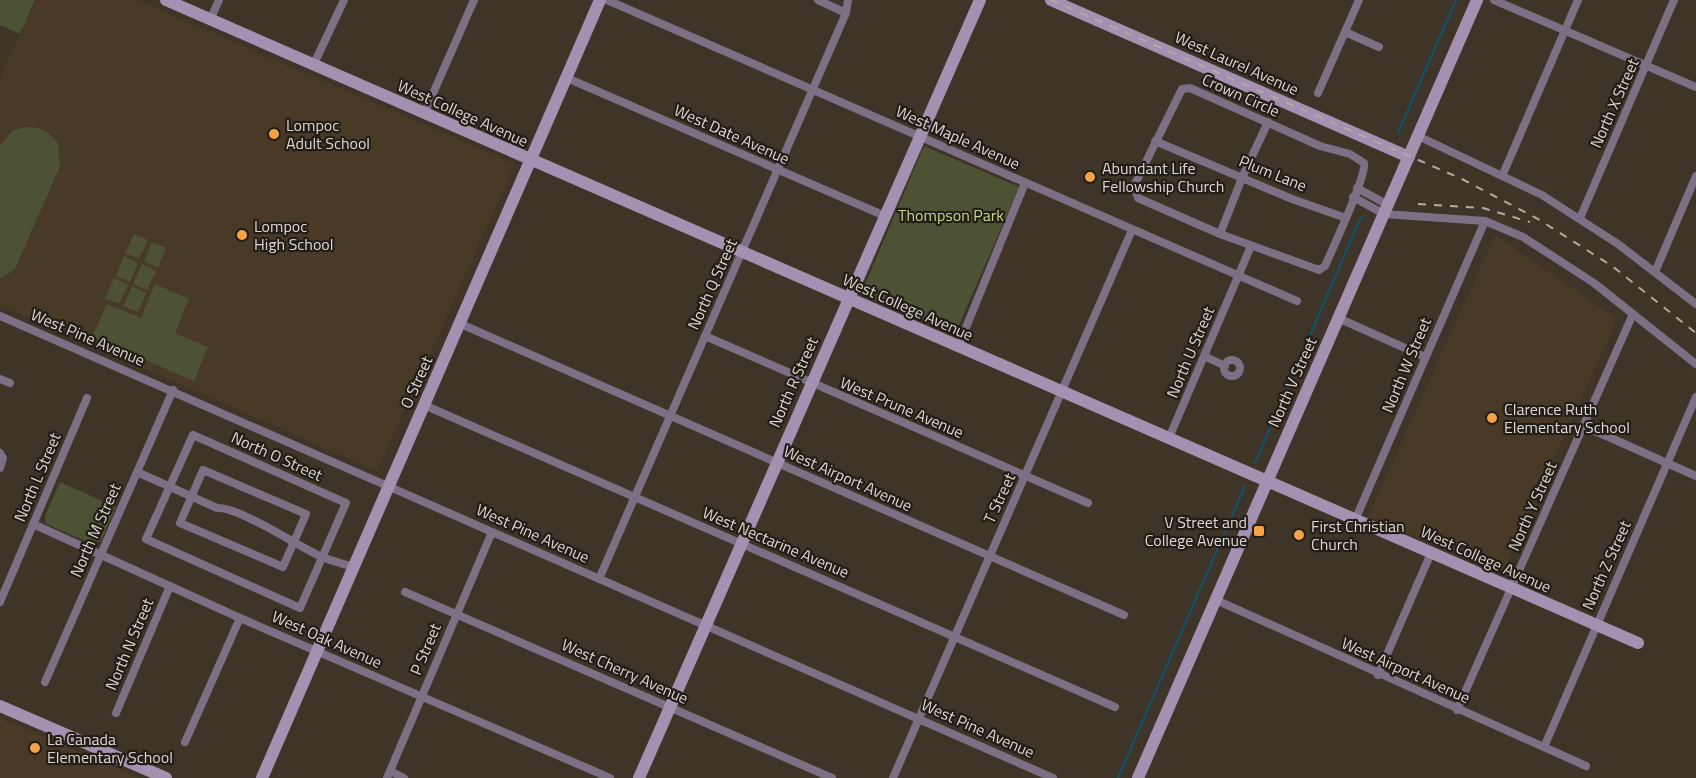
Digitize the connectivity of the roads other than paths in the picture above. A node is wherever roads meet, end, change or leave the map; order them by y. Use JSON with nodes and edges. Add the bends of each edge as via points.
{"nodes":[{"id":1,"x":166,"y":0,"type":"edge"},
{"id":2,"x":219,"y":0,"type":"edge"},
{"id":3,"x":344,"y":0,"type":"edge"},
{"id":4,"x":474,"y":0,"type":"edge"},
{"id":5,"x":600,"y":0,"type":"edge"},
{"id":6,"x":607,"y":0,"type":"edge"},
{"id":7,"x":818,"y":0,"type":"edge"},
{"id":8,"x":848,"y":0,"type":"edge"},
{"id":9,"x":980,"y":0,"type":"edge"},
{"id":10,"x":1052,"y":0,"type":"edge"},
{"id":11,"x":1359,"y":0,"type":"edge"},
{"id":12,"x":1477,"y":0,"type":"edge"},
{"id":13,"x":1494,"y":0,"type":"edge"},
{"id":14,"x":1578,"y":0,"type":"edge"},
{"id":15,"x":1674,"y":0,"type":"edge"},
{"id":16,"x":846,"y":13,"type":"junction"},
{"id":17,"x":210,"y":20,"type":"junction"},
{"id":18,"x":1565,"y":30,"type":"junction"},
{"id":19,"x":1345,"y":32,"type":"junction"},
{"id":20,"x":1379,"y":47,"type":"dead end"},
{"id":21,"x":314,"y":66,"type":"junction"},
{"id":22,"x":1647,"y":66,"type":"junction"},
{"id":23,"x":567,"y":78,"type":"junction"},
{"id":24,"x":1696,"y":87,"type":"edge"},
{"id":25,"x":813,"y":90,"type":"junction"},
{"id":26,"x":1318,"y":93,"type":"dead end"},
{"id":27,"x":424,"y":114,"type":"junction"},
{"id":28,"x":1268,"y":122,"type":"junction"},
{"id":29,"x":1418,"y":136,"type":"junction"},
{"id":30,"x":922,"y":137,"type":"junction"},
{"id":31,"x":1155,"y":141,"type":"junction"},
{"id":32,"x":1409,"y":157,"type":"junction"},
{"id":33,"x":530,"y":160,"type":"junction"},
{"id":34,"x":778,"y":170,"type":"junction"},
{"id":35,"x":1503,"y":174,"type":"junction"},
{"id":36,"x":1696,"y":176,"type":"edge"},
{"id":37,"x":1242,"y":178,"type":"junction"},
{"id":38,"x":1025,"y":183,"type":"junction"},
{"id":39,"x":1357,"y":188,"type":"junction"},
{"id":40,"x":1353,"y":197,"type":"junction"},
{"id":41,"x":1386,"y":209,"type":"junction"},
{"id":42,"x":885,"y":216,"type":"junction"},
{"id":43,"x":1346,"y":218,"type":"junction"},
{"id":44,"x":1580,"y":218,"type":"junction"},
{"id":45,"x":1485,"y":221,"type":"junction"},
{"id":46,"x":1132,"y":230,"type":"junction"},
{"id":47,"x":1220,"y":234,"type":"junction"},
{"id":48,"x":1251,"y":246,"type":"junction"},
{"id":49,"x":743,"y":252,"type":"junction"},
{"id":50,"x":1655,"y":272,"type":"junction"},
{"id":51,"x":1239,"y":278,"type":"junction"},
{"id":52,"x":849,"y":300,"type":"junction"},
{"id":53,"x":1297,"y":301,"type":"dead end"},
{"id":54,"x":1696,"y":304,"type":"edge"},
{"id":55,"x":1633,"y":314,"type":"junction"},
{"id":56,"x":0,"y":316,"type":"edge"},
{"id":57,"x":1338,"y":318,"type":"junction"},
{"id":58,"x":461,"y":324,"type":"junction"},
{"id":59,"x":705,"y":336,"type":"junction"},
{"id":60,"x":958,"y":347,"type":"junction"},
{"id":61,"x":1204,"y":356,"type":"junction"},
{"id":62,"x":1425,"y":357,"type":"junction"},
{"id":63,"x":1696,"y":364,"type":"edge"},
{"id":64,"x":1225,"y":366,"type":"dead end"},
{"id":65,"x":0,"y":379,"type":"edge"},
{"id":66,"x":10,"y":383,"type":"dead end"},
{"id":67,"x":810,"y":383,"type":"junction"},
{"id":68,"x":173,"y":390,"type":"junction"},
{"id":69,"x":1063,"y":393,"type":"junction"},
{"id":70,"x":1696,"y":397,"type":"edge"},
{"id":71,"x":87,"y":398,"type":"dead end"},
{"id":72,"x":424,"y":405,"type":"junction"},
{"id":73,"x":670,"y":415,"type":"junction"},
{"id":74,"x":1584,"y":426,"type":"junction"},
{"id":75,"x":1169,"y":438,"type":"junction"},
{"id":76,"x":1,"y":454,"type":"edge"},
{"id":77,"x":775,"y":462,"type":"junction"},
{"id":78,"x":1667,"y":463,"type":"junction"},
{"id":79,"x":0,"y":468,"type":"edge"},
{"id":80,"x":137,"y":472,"type":"junction"},
{"id":81,"x":1025,"y":476,"type":"junction"},
{"id":82,"x":1696,"y":476,"type":"edge"},
{"id":83,"x":1268,"y":481,"type":"junction"},
{"id":84,"x":389,"y":485,"type":"junction"},
{"id":85,"x":168,"y":486,"type":"junction"},
{"id":86,"x":191,"y":496,"type":"junction"},
{"id":87,"x":635,"y":497,"type":"junction"},
{"id":88,"x":1088,"y":503,"type":"dead end"},
{"id":89,"x":1355,"y":520,"type":"junction"},
{"id":90,"x":33,"y":524,"type":"junction"},
{"id":91,"x":492,"y":532,"type":"junction"},
{"id":92,"x":294,"y":542,"type":"junction"},
{"id":93,"x":740,"y":543,"type":"junction"},
{"id":94,"x":1431,"y":553,"type":"junction"},
{"id":95,"x":101,"y":554,"type":"junction"},
{"id":96,"x":989,"y":555,"type":"junction"},
{"id":97,"x":322,"y":557,"type":"junction"},
{"id":98,"x":354,"y":567,"type":"junction"},
{"id":99,"x":599,"y":579,"type":"junction"},
{"id":100,"x":170,"y":586,"type":"junction"},
{"id":101,"x":1511,"y":588,"type":"junction"},
{"id":102,"x":405,"y":592,"type":"dead end"},
{"id":103,"x":1216,"y":600,"type":"junction"},
{"id":104,"x":0,"y":602,"type":"edge"},
{"id":105,"x":456,"y":614,"type":"junction"},
{"id":106,"x":1125,"y":615,"type":"dead end"},
{"id":107,"x":240,"y":618,"type":"junction"},
{"id":108,"x":705,"y":625,"type":"junction"},
{"id":109,"x":1596,"y":625,"type":"junction"},
{"id":110,"x":955,"y":635,"type":"junction"},
{"id":111,"x":1638,"y":644,"type":"dead end"},
{"id":112,"x":318,"y":651,"type":"junction"},
{"id":113,"x":1378,"y":675,"type":"junction"},
{"id":114,"x":45,"y":682,"type":"dead end"},
{"id":115,"x":421,"y":696,"type":"junction"},
{"id":116,"x":0,"y":706,"type":"edge"},
{"id":117,"x":669,"y":707,"type":"junction"},
{"id":118,"x":1115,"y":707,"type":"dead end"},
{"id":119,"x":1457,"y":710,"type":"junction"},
{"id":120,"x":116,"y":713,"type":"dead end"},
{"id":121,"x":918,"y":718,"type":"junction"},
{"id":122,"x":185,"y":742,"type":"dead end"},
{"id":123,"x":1544,"y":747,"type":"junction"},
{"id":124,"x":1586,"y":766,"type":"dead end"},
{"id":125,"x":388,"y":775,"type":"edge"},
{"id":126,"x":166,"y":778,"type":"edge"},
{"id":127,"x":262,"y":778,"type":"edge"},
{"id":128,"x":404,"y":778,"type":"edge"},
{"id":129,"x":610,"y":778,"type":"edge"},
{"id":130,"x":639,"y":778,"type":"edge"},
{"id":131,"x":832,"y":778,"type":"edge"},
{"id":132,"x":893,"y":778,"type":"edge"},
{"id":133,"x":1053,"y":778,"type":"edge"},
{"id":134,"x":1138,"y":778,"type":"edge"}],
"edges":[{"from":1,"to":17,"type":"street","name":"West College Avenue"},
{"from":2,"to":17,"type":"street"},
{"from":3,"to":21,"type":"street"},
{"from":4,"to":27,"type":"street"},
{"from":5,"to":23,"type":"street","name":"O Street"},
{"from":6,"to":25,"type":"street","name":"West Maple Avenue"},
{"from":7,"to":16,"type":"street"},
{"from":8,"to":16,"type":"street","name":"North Q Street"},
{"from":9,"to":30,"type":"street","name":"North R Street"},
{"from":10,"to":32,"type":"street","name":"West Laurel Avenue"},
{"from":11,"to":19,"type":"street"},
{"from":12,"to":29,"type":"street","name":"North V Street"},
{"from":13,"to":18,"type":"street"},
{"from":14,"to":18,"type":"street"},
{"from":15,"to":22,"type":"street","name":"North X Street"},
{"from":16,"to":25,"type":"street","name":"North Q Street"},
{"from":17,"to":21,"type":"street","name":"West College Avenue"},
{"from":18,"to":22,"type":"street"},
{"from":18,"to":35,"type":"street"},
{"from":19,"to":20,"type":"street"},
{"from":19,"to":26,"type":"street"},
{"from":21,"to":27,"type":"street","name":"West College Avenue"},
{"from":22,"to":24,"type":"street"},
{"from":22,"to":44,"type":"street","name":"North X Street"},
{"from":23,"to":33,"type":"street","name":"O Street"},
{"from":23,"to":34,"type":"street","name":"West Date Avenue"},
{"from":25,"to":30,"type":"street","name":"West Maple Avenue"},
{"from":25,"to":34,"type":"street","name":"North Q Street"},
{"from":27,"to":33,"type":"street","name":"West College Avenue"},
{"from":28,"to":31,"type":"street","name":"Crown Circle","via":[[1200,91],[1182,89]]},
{"from":28,"to":37,"type":"street"},
{"from":28,"to":39,"type":"street","name":"Crown Circle","via":[[1361,160],[1364,176]]},
{"from":29,"to":32,"type":"street","name":"North V Street"},
{"from":29,"to":35,"type":"street"},
{"from":30,"to":38,"type":"street","name":"West Maple Avenue"},
{"from":30,"to":42,"type":"street","name":"North R Street"},
{"from":31,"to":37,"type":"street","name":"Plum Lane"},
{"from":31,"to":47,"type":"street","name":"Crown Circle","via":[[1134,186],[1138,198]]},
{"from":32,"to":41,"type":"street","name":"North V Street"},
{"from":33,"to":49,"type":"street","name":"West College Avenue"},
{"from":33,"to":58,"type":"street","name":"O Street"},
{"from":34,"to":42,"type":"street","name":"West Date Avenue"},
{"from":34,"to":49,"type":"street","name":"North Q Street"},
{"from":35,"to":44,"type":"street"},
{"from":36,"to":50,"type":"street"},
{"from":37,"to":43,"type":"street","name":"Plum Lane"},
{"from":37,"to":47,"type":"street"},
{"from":38,"to":46,"type":"street","name":"West Maple Avenue"},
{"from":38,"to":60,"type":"street"},
{"from":39,"to":40,"type":"street","name":"Crown Circle"},
{"from":39,"to":41,"type":"street"},
{"from":40,"to":41,"type":"street"},
{"from":40,"to":43,"type":"street","name":"Crown Circle"},
{"from":41,"to":45,"type":"street"},
{"from":41,"to":57,"type":"street","name":"North V Street"},
{"from":42,"to":52,"type":"street","name":"North R Street"},
{"from":43,"to":48,"type":"street","name":"Crown Circle","via":[[1325,266],[1319,270]]},
{"from":44,"to":50,"type":"street"},
{"from":45,"to":55,"type":"street","via":[[1557,257]]},
{"from":45,"to":62,"type":"street","name":"North W Street"},
{"from":46,"to":51,"type":"street","name":"West Maple Avenue"},
{"from":46,"to":69,"type":"street","name":"T Street"},
{"from":47,"to":48,"type":"street","name":"Crown Circle"},
{"from":48,"to":51,"type":"street","name":"North U Street"},
{"from":49,"to":52,"type":"street","name":"West College Avenue"},
{"from":49,"to":59,"type":"street","name":"North Q Street"},
{"from":50,"to":54,"type":"street"},
{"from":51,"to":53,"type":"street","name":"West Maple Avenue"},
{"from":51,"to":61,"type":"street","name":"North U Street"},
{"from":52,"to":60,"type":"street","name":"West College Avenue"},
{"from":52,"to":67,"type":"street","name":"North R Street"},
{"from":55,"to":63,"type":"street"},
{"from":55,"to":74,"type":"street","name":"North Y Street"},
{"from":56,"to":68,"type":"street","name":"West Pine Avenue"},
{"from":57,"to":62,"type":"street"},
{"from":57,"to":83,"type":"street","name":"North V Street"},
{"from":58,"to":72,"type":"street","name":"O Street"},
{"from":58,"to":73,"type":"street","name":"West Airport Avenue"},
{"from":59,"to":67,"type":"street","name":"West Prune Avenue"},
{"from":59,"to":73,"type":"street","name":"North Q Street"},
{"from":60,"to":69,"type":"street","name":"West College Avenue"},
{"from":61,"to":64,"type":"street"},
{"from":61,"to":75,"type":"street","name":"North U Street"},
{"from":62,"to":89,"type":"street","name":"North W Street"},
{"from":65,"to":66,"type":"street"},
{"from":67,"to":77,"type":"street","name":"North R Street"},
{"from":67,"to":81,"type":"street","name":"West Prune Avenue"},
{"from":68,"to":80,"type":"street","name":"North M Street"},
{"from":68,"to":84,"type":"street","name":"West Pine Avenue"},
{"from":69,"to":75,"type":"street","name":"West College Avenue"},
{"from":69,"to":81,"type":"street","name":"T Street"},
{"from":70,"to":78,"type":"street","name":"North Z Street"},
{"from":71,"to":90,"type":"street","name":"North L Street"},
{"from":72,"to":84,"type":"street","name":"O Street"},
{"from":72,"to":87,"type":"street","name":"West Nectarine Avenue"},
{"from":73,"to":77,"type":"street","name":"West Airport Avenue"},
{"from":73,"to":87,"type":"street","name":"North Q Street"},
{"from":74,"to":78,"type":"street"},
{"from":74,"to":101,"type":"street","name":"North Y Street"},
{"from":75,"to":83,"type":"street","name":"West College Avenue"},
{"from":76,"to":79,"type":"street"},
{"from":77,"to":93,"type":"street","name":"North R Street"},
{"from":77,"to":96,"type":"street","name":"West Airport Avenue"},
{"from":78,"to":82,"type":"street"},
{"from":78,"to":109,"type":"street","name":"North Z Street"},
{"from":80,"to":85,"type":"street"},
{"from":80,"to":95,"type":"street","name":"North M Street"},
{"from":81,"to":88,"type":"street","name":"West Prune Avenue"},
{"from":81,"to":96,"type":"street","name":"T Street"},
{"from":83,"to":89,"type":"street","name":"West College Avenue"},
{"from":83,"to":103,"type":"street","name":"North V Street"},
{"from":84,"to":91,"type":"street","name":"West Pine Avenue"},
{"from":84,"to":98,"type":"street","name":"O Street"},
{"from":85,"to":86,"type":"street"},
{"from":85,"to":97,"type":"street","name":"North O Street","via":[[146,539],[300,608]]},
{"from":85,"to":97,"type":"street","name":"North O Street","via":[[193,435],[346,503]]},
{"from":86,"to":92,"type":"street"},
{"from":86,"to":92,"type":"street","via":[[180,523],[283,567]]},
{"from":86,"to":92,"type":"street","via":[[203,470],[306,514]]},
{"from":87,"to":93,"type":"street","name":"West Nectarine Avenue"},
{"from":87,"to":99,"type":"street","name":"North Q Street"},
{"from":89,"to":94,"type":"street","name":"West College Avenue"},
{"from":90,"to":95,"type":"street","name":"West Oak Avenue"},
{"from":90,"to":104,"type":"street","name":"North L Street"},
{"from":91,"to":99,"type":"street","name":"West Pine Avenue"},
{"from":91,"to":105,"type":"street","name":"P Street"},
{"from":92,"to":97,"type":"street"},
{"from":93,"to":108,"type":"street","name":"North R Street"},
{"from":93,"to":110,"type":"street","name":"West Nectarine Avenue"},
{"from":94,"to":101,"type":"street","name":"West College Avenue"},
{"from":94,"to":113,"type":"street"},
{"from":95,"to":100,"type":"street","name":"West Oak Avenue"},
{"from":95,"to":114,"type":"street","name":"North M Street"},
{"from":96,"to":106,"type":"street","name":"West Airport Avenue"},
{"from":96,"to":110,"type":"street","name":"T Street"},
{"from":97,"to":98,"type":"street"},
{"from":98,"to":112,"type":"street","name":"O Street"},
{"from":99,"to":108,"type":"street","name":"West Pine Avenue"},
{"from":100,"to":107,"type":"street","name":"West Oak Avenue"},
{"from":100,"to":120,"type":"street","name":"North N Street"},
{"from":101,"to":109,"type":"street","name":"West College Avenue"},
{"from":101,"to":119,"type":"street","name":"North Y Street"},
{"from":102,"to":105,"type":"street","name":"West Cherry Avenue"},
{"from":103,"to":113,"type":"street","name":"West Airport Avenue"},
{"from":103,"to":134,"type":"street","name":"North V Street"},
{"from":105,"to":115,"type":"street","name":"P Street"},
{"from":105,"to":117,"type":"street","name":"West Cherry Avenue"},
{"from":107,"to":112,"type":"street","name":"West Oak Avenue"},
{"from":107,"to":122,"type":"street"},
{"from":108,"to":117,"type":"street","name":"North R Street"},
{"from":108,"to":121,"type":"street","name":"West Pine Avenue"},
{"from":109,"to":111,"type":"street","name":"West College Avenue"},
{"from":109,"to":123,"type":"street","name":"North Z Street"},
{"from":110,"to":118,"type":"street","name":"West Nectarine Avenue"},
{"from":110,"to":121,"type":"street","name":"T Street"},
{"from":112,"to":115,"type":"street","name":"West Oak Avenue"},
{"from":112,"to":127,"type":"street","name":"O Street"},
{"from":113,"to":119,"type":"street","name":"West Airport Avenue"},
{"from":115,"to":125,"type":"street","name":"P Street"},
{"from":115,"to":129,"type":"street","name":"West Oak Avenue"},
{"from":116,"to":126,"type":"street"},
{"from":117,"to":130,"type":"street","name":"North R Street"},
{"from":117,"to":131,"type":"street","name":"West Cherry Avenue"},
{"from":119,"to":123,"type":"street","name":"West Airport Avenue"},
{"from":121,"to":132,"type":"street","name":"T Street"},
{"from":121,"to":133,"type":"street","name":"West Pine Avenue"},
{"from":123,"to":124,"type":"street","name":"West Airport Avenue"},
{"from":125,"to":128,"type":"street"}]}
